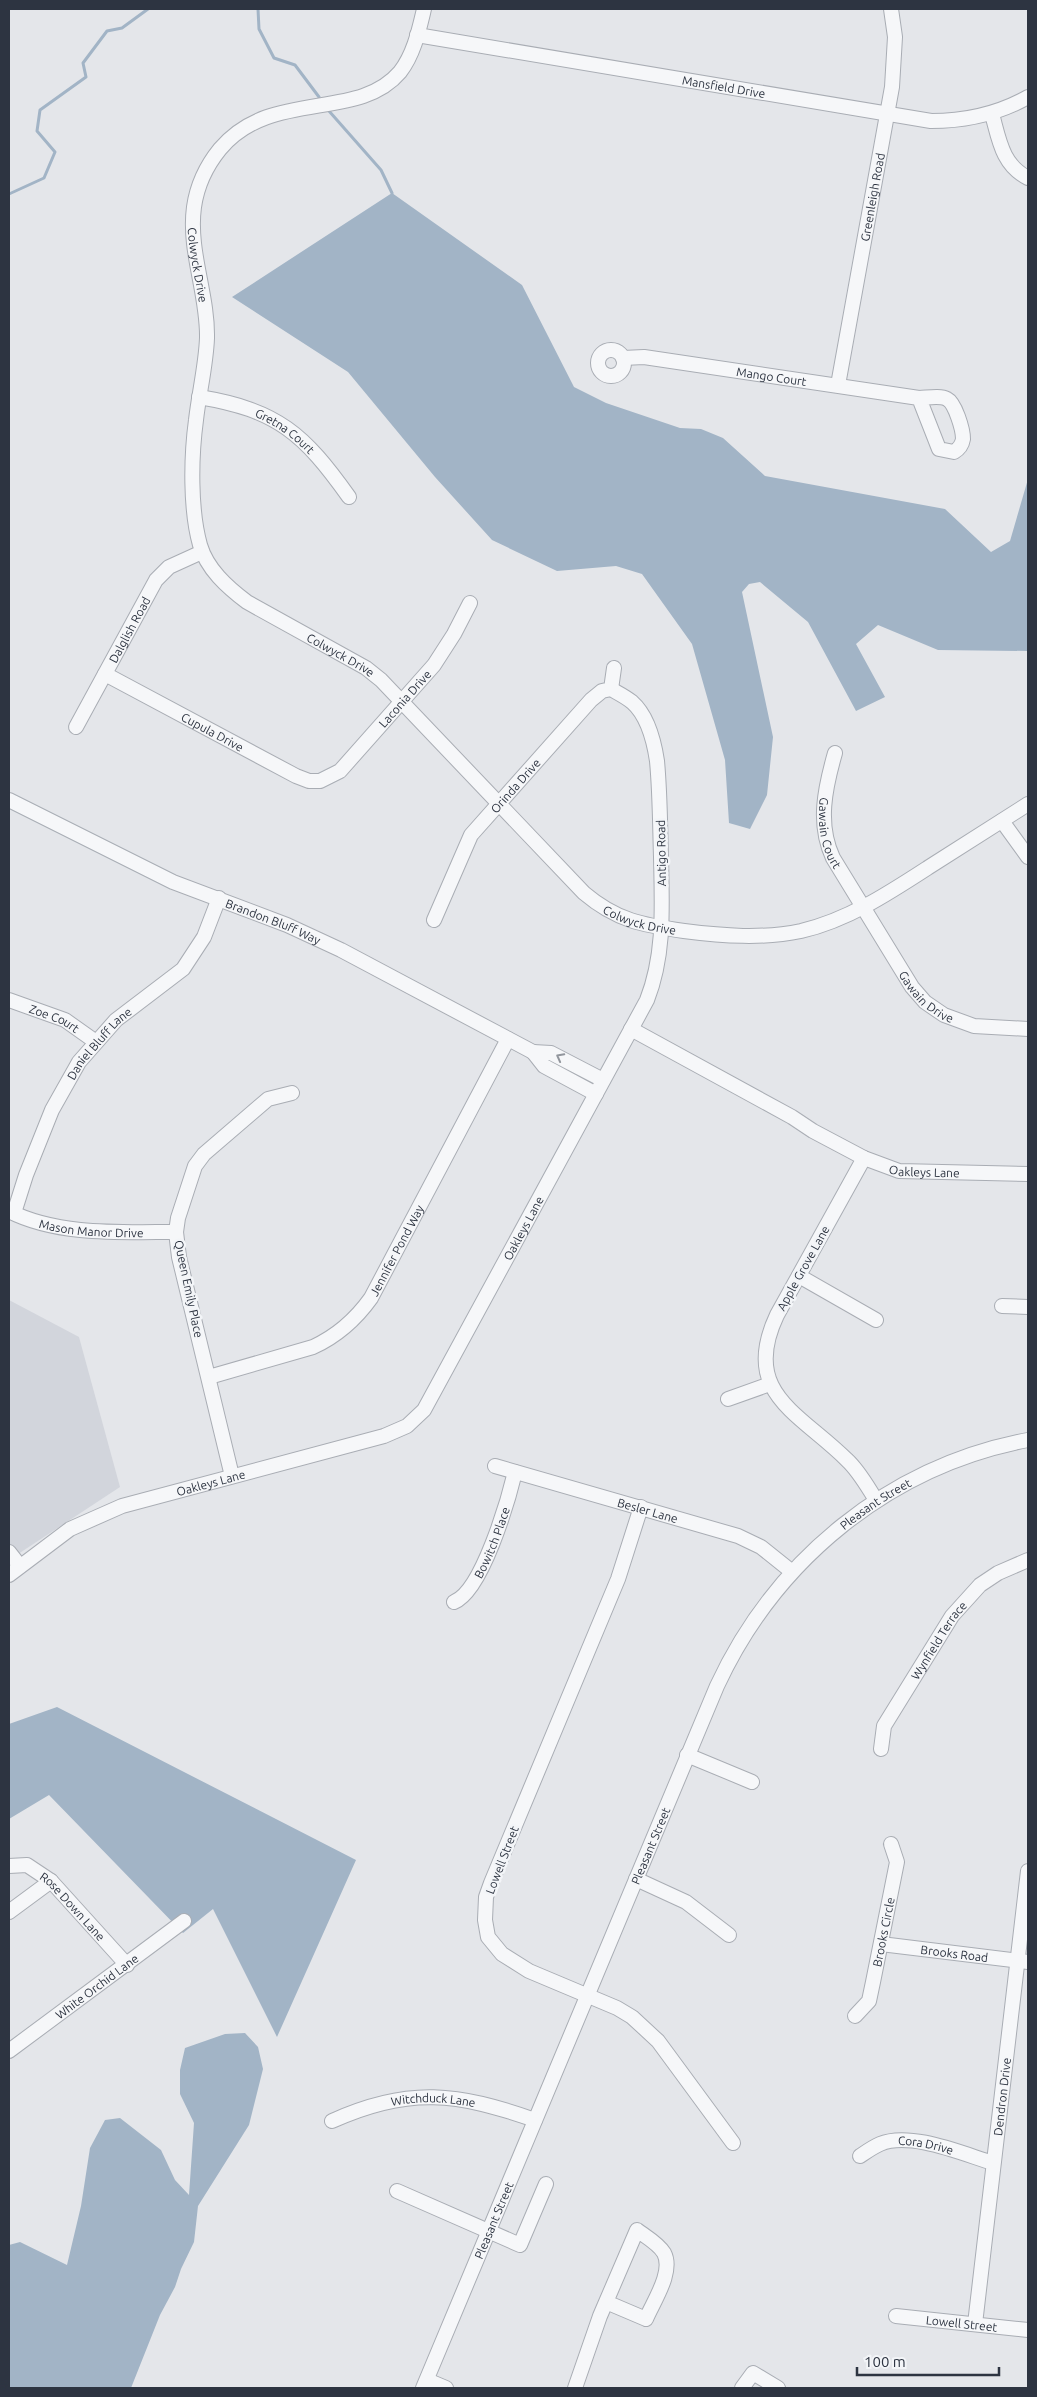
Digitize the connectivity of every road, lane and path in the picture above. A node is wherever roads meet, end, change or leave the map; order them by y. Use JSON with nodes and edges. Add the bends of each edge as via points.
{"nodes":[{"id":1,"x":424,"y":9,"type":"edge"},
{"id":2,"x":891,"y":9,"type":"edge"},
{"id":3,"x":417,"y":35,"type":"junction"},
{"id":4,"x":1028,"y":97,"type":"edge"},
{"id":5,"x":887,"y":114,"type":"junction"},
{"id":6,"x":992,"y":114,"type":"junction"},
{"id":7,"x":1028,"y":178,"type":"edge"},
{"id":8,"x":624,"y":358,"type":"dead end"},
{"id":9,"x":838,"y":385,"type":"junction"},
{"id":10,"x":199,"y":397,"type":"junction"},
{"id":11,"x":919,"y":398,"type":"dead end"},
{"id":12,"x":350,"y":497,"type":"dead end"},
{"id":13,"x":202,"y":552,"type":"junction"},
{"id":14,"x":470,"y":603,"type":"dead end"},
{"id":15,"x":614,"y":668,"type":"dead end"},
{"id":16,"x":105,"y":674,"type":"junction"},
{"id":17,"x":611,"y":689,"type":"junction"},
{"id":18,"x":402,"y":702,"type":"junction"},
{"id":19,"x":76,"y":727,"type":"dead end"},
{"id":20,"x":835,"y":753,"type":"dead end"},
{"id":21,"x":324,"y":780,"type":"joint"},
{"id":22,"x":9,"y":800,"type":"edge"},
{"id":23,"x":498,"y":803,"type":"junction"},
{"id":24,"x":1028,"y":804,"type":"edge"},
{"id":25,"x":1002,"y":821,"type":"junction"},
{"id":26,"x":1028,"y":857,"type":"edge"},
{"id":27,"x":218,"y":898,"type":"junction"},
{"id":28,"x":863,"y":907,"type":"junction"},
{"id":29,"x":434,"y":920,"type":"dead end"},
{"id":30,"x":661,"y":928,"type":"junction"},
{"id":31,"x":9,"y":1000,"type":"edge"},
{"id":32,"x":1028,"y":1029,"type":"edge"},
{"id":33,"x":631,"y":1030,"type":"junction"},
{"id":34,"x":508,"y":1039,"type":"junction"},
{"id":35,"x":96,"y":1042,"type":"junction"},
{"id":36,"x":533,"y":1052,"type":"junction"},
{"id":37,"x":603,"y":1080,"type":"junction"},
{"id":38,"x":292,"y":1093,"type":"dead end"},
{"id":39,"x":596,"y":1094,"type":"junction"},
{"id":40,"x":864,"y":1158,"type":"junction"},
{"id":41,"x":1028,"y":1174,"type":"edge"},
{"id":42,"x":11,"y":1212,"type":"edge"},
{"id":43,"x":176,"y":1232,"type":"junction"},
{"id":44,"x":799,"y":1276,"type":"junction"},
{"id":45,"x":1002,"y":1306,"type":"dead end"},
{"id":46,"x":1028,"y":1307,"type":"edge"},
{"id":47,"x":876,"y":1320,"type":"dead end"},
{"id":48,"x":209,"y":1377,"type":"junction"},
{"id":49,"x":770,"y":1384,"type":"junction"},
{"id":50,"x":728,"y":1399,"type":"dead end"},
{"id":51,"x":1028,"y":1440,"type":"edge"},
{"id":52,"x":495,"y":1466,"type":"dead end"},
{"id":53,"x":516,"y":1472,"type":"junction"},
{"id":54,"x":232,"y":1476,"type":"junction"},
{"id":55,"x":876,"y":1500,"type":"junction"},
{"id":56,"x":640,"y":1507,"type":"junction"},
{"id":57,"x":9,"y":1552,"type":"edge"},
{"id":58,"x":1028,"y":1560,"type":"edge"},
{"id":59,"x":20,"y":1566,"type":"junction"},
{"id":60,"x":792,"y":1571,"type":"junction"},
{"id":61,"x":9,"y":1574,"type":"edge"},
{"id":62,"x":454,"y":1602,"type":"dead end"},
{"id":63,"x":882,"y":1748,"type":"dead end"},
{"id":64,"x":687,"y":1755,"type":"junction"},
{"id":65,"x":752,"y":1782,"type":"dead end"},
{"id":66,"x":891,"y":1844,"type":"dead end"},
{"id":67,"x":9,"y":1866,"type":"edge"},
{"id":68,"x":1028,"y":1871,"type":"edge"},
{"id":69,"x":636,"y":1879,"type":"junction"},
{"id":70,"x":51,"y":1881,"type":"junction"},
{"id":71,"x":9,"y":1912,"type":"edge"},
{"id":72,"x":184,"y":1920,"type":"dead end"},
{"id":73,"x":729,"y":1935,"type":"dead end"},
{"id":74,"x":881,"y":1944,"type":"junction"},
{"id":75,"x":1023,"y":1962,"type":"edge"},
{"id":76,"x":127,"y":1965,"type":"junction"},
{"id":77,"x":587,"y":1996,"type":"junction"},
{"id":78,"x":855,"y":2016,"type":"dead end"},
{"id":79,"x":9,"y":2051,"type":"edge"},
{"id":80,"x":535,"y":2120,"type":"junction"},
{"id":81,"x":332,"y":2121,"type":"dead end"},
{"id":82,"x":733,"y":2143,"type":"dead end"},
{"id":83,"x":860,"y":2156,"type":"dead end"},
{"id":84,"x":994,"y":2162,"type":"junction"},
{"id":85,"x":546,"y":2184,"type":"dead end"},
{"id":86,"x":397,"y":2191,"type":"dead end"},
{"id":87,"x":489,"y":2231,"type":"junction"},
{"id":88,"x":606,"y":2302,"type":"junction"},
{"id":89,"x":896,"y":2316,"type":"dead end"},
{"id":90,"x":975,"y":2324,"type":"junction"},
{"id":91,"x":1028,"y":2330,"type":"edge"},
{"id":92,"x":425,"y":2384,"type":"edge"},
{"id":93,"x":446,"y":2388,"type":"edge"},
{"id":94,"x":575,"y":2388,"type":"edge"},
{"id":95,"x":742,"y":2388,"type":"edge"},
{"id":96,"x":778,"y":2388,"type":"edge"}],
"edges":[{"from":1,"to":3,"type":"street","name":"Colwyck Drive"},
{"from":2,"to":5,"type":"street","name":"Greenleigh Road","via":[[894,65]]},
{"from":3,"to":5,"type":"street","name":"Mansfield Drive"},
{"from":3,"to":10,"type":"street","name":"Colwyck Drive","via":[[411,53],[390,82],[356,98],[264,117],[230,138],[210,163],[197,194],[193,226],[206,330]]},
{"from":4,"to":6,"type":"street","name":"Mansfield Drive"},
{"from":5,"to":6,"type":"street","name":"Mansfield Drive","via":[[946,121]]},
{"from":5,"to":9,"type":"street","name":"Greenleigh Road"},
{"from":6,"to":7,"type":"street","via":[[1004,156]]},
{"from":8,"to":9,"type":"street","name":"Mango Court","via":[[644,357]]},
{"from":9,"to":11,"type":"street","name":"Mango Court"},
{"from":10,"to":12,"type":"street","name":"Gretna Court","via":[[242,406],[285,426],[310,448]]},
{"from":10,"to":13,"type":"street","name":"Colwyck Drive","via":[[194,478],[195,516]]},
{"from":13,"to":16,"type":"street","name":"Dalglish Road","via":[[169,567],[156,580]]},
{"from":13,"to":18,"type":"street","name":"Colwyck Drive","via":[[229,589],[366,668]]},
{"from":14,"to":18,"type":"street","name":"Laconia Drive","via":[[444,651]]},
{"from":15,"to":17,"type":"street"},
{"from":16,"to":19,"type":"street","name":"Dalglish Road"},
{"from":16,"to":21,"type":"street","name":"Cupula Drive","via":[[296,776],[308,781]]},
{"from":17,"to":23,"type":"street","name":"Orinda Drive","via":[[602,691],[591,700]]},
{"from":17,"to":30,"type":"street","name":"Antigo Road","via":[[632,702],[642,715],[654,743],[659,780]]},
{"from":18,"to":21,"type":"street","name":"Laconia Drive","via":[[340,771]]},
{"from":18,"to":23,"type":"street","name":"Colwyck Drive"},
{"from":20,"to":28,"type":"street","name":"Gawain Court","via":[[828,781],[823,829],[825,842]]},
{"from":22,"to":27,"type":"street","name":"Brandon Bluff Way","via":[[173,882]]},
{"from":23,"to":29,"type":"street","name":"Orinda Drive","via":[[471,834]]},
{"from":23,"to":30,"type":"street","name":"Colwyck Drive","via":[[598,905],[633,923]]},
{"from":24,"to":25,"type":"street","name":"Colwyck Drive"},
{"from":25,"to":26,"type":"street"},
{"from":25,"to":28,"type":"street","name":"Colwyck Drive"},
{"from":27,"to":34,"type":"street","name":"Brandon Bluff Way","via":[[341,950]]},
{"from":27,"to":35,"type":"street","name":"Daniel Bluff Lane","via":[[204,937],[183,969],[116,1020]]},
{"from":28,"to":30,"type":"street","name":"Colwyck Drive","via":[[817,927],[770,935],[736,936]]},
{"from":28,"to":32,"type":"street","name":"Gawain Drive","via":[[912,987],[936,1010],[974,1026]]},
{"from":30,"to":33,"type":"street","name":"Antigo Road","via":[[655,980]]},
{"from":31,"to":35,"type":"street","name":"Zoe Court","via":[[65,1020]]},
{"from":33,"to":37,"type":"street","name":"Oakleys Lane"},
{"from":33,"to":40,"type":"street","name":"Oakleys Lane"},
{"from":34,"to":36,"type":"street","name":"Brandon Bluff Way"},
{"from":34,"to":48,"type":"street","name":"Jennifer Pond Way","via":[[363,1310],[327,1340]]},
{"from":35,"to":42,"type":"street","name":"Daniel Bluff Lane","via":[[72,1073],[52,1110]]},
{"from":37,"to":36,"type":"street","name":"Brandon Bluff Way","one_way":true,"via":[[551,1053]]},
{"from":36,"to":39,"type":"street","name":"Brandon Bluff Way","via":[[544,1066]]},
{"from":37,"to":39,"type":"street","name":"Oakleys Lane"},
{"from":38,"to":43,"type":"street","name":"Queen Emily Place","via":[[268,1099],[204,1154],[195,1166]]},
{"from":39,"to":54,"type":"street","name":"Oakleys Lane","via":[[424,1410],[407,1426],[384,1436]]},
{"from":40,"to":41,"type":"street","name":"Oakleys Lane","via":[[882,1167],[911,1173]]},
{"from":40,"to":44,"type":"street","name":"Apple Grove Lane"},
{"from":42,"to":43,"type":"street","name":"Mason Manor Drive","via":[[62,1227],[107,1232]]},
{"from":43,"to":48,"type":"street","name":"Queen Emily Place","via":[[179,1257]]},
{"from":44,"to":47,"type":"street"},
{"from":44,"to":49,"type":"street","name":"Apple Grove Lane","via":[[769,1332],[765,1352]]},
{"from":45,"to":46,"type":"street"},
{"from":48,"to":54,"type":"street","name":"Queen Emily Place"},
{"from":49,"to":50,"type":"street"},
{"from":49,"to":55,"type":"street","name":"Apple Grove Lane","via":[[784,1404],[848,1461]]},
{"from":51,"to":55,"type":"street","name":"Pleasant Street","via":[[958,1459],[918,1476]]},
{"from":52,"to":53,"type":"street","name":"Besler Lane"},
{"from":53,"to":56,"type":"street","name":"Besler Lane"},
{"from":53,"to":62,"type":"street","name":"Bowitch Place","via":[[479,1575],[462,1598]]},
{"from":54,"to":59,"type":"street","name":"Oakleys Lane","via":[[102,1513],[70,1529]]},
{"from":55,"to":60,"type":"street","name":"Pleasant Street","via":[[832,1533]]},
{"from":56,"to":60,"type":"street","name":"Besler Lane","via":[[738,1536]]},
{"from":56,"to":77,"type":"street","name":"Lowell Street","via":[[618,1578],[486,1897],[488,1937],[502,1954],[529,1971]]},
{"from":57,"to":59,"type":"street"},
{"from":58,"to":63,"type":"street","name":"Wynfield Terrace","via":[[980,1585],[958,1608],[884,1726]]},
{"from":59,"to":61,"type":"street","name":"Oakleys Lane"},
{"from":60,"to":64,"type":"street","name":"Pleasant Street","via":[[755,1618],[732,1655]]},
{"from":64,"to":65,"type":"street"},
{"from":64,"to":69,"type":"street","name":"Pleasant Street"},
{"from":66,"to":74,"type":"street","name":"Brooks Circle","via":[[897,1862]]},
{"from":67,"to":70,"type":"street","name":"Rose Down Lane","via":[[27,1864]]},
{"from":68,"to":75,"type":"street","name":"Dendron Drive"},
{"from":69,"to":73,"type":"street","via":[[686,1902]]},
{"from":69,"to":77,"type":"street","name":"Pleasant Street"},
{"from":70,"to":71,"type":"street"},
{"from":70,"to":76,"type":"street","name":"Rose Down Lane"},
{"from":72,"to":76,"type":"street","name":"White Orchid Lane"},
{"from":74,"to":75,"type":"street","name":"Brooks Road"},
{"from":74,"to":78,"type":"street","name":"Brooks Circle","via":[[869,2001]]},
{"from":75,"to":84,"type":"street","name":"Dendron Drive"},
{"from":76,"to":79,"type":"street","name":"White Orchid Lane"},
{"from":77,"to":80,"type":"street","name":"Pleasant Street"},
{"from":77,"to":82,"type":"street","name":"Lowell Street","via":[[617,2008],[647,2030]]},
{"from":80,"to":81,"type":"street","name":"Witchduck Lane","via":[[480,2102],[423,2096],[371,2105]]},
{"from":80,"to":87,"type":"street","name":"Pleasant Street"},
{"from":83,"to":84,"type":"street","name":"Cora Drive","via":[[879,2144],[900,2140]]},
{"from":84,"to":90,"type":"street","name":"Dendron Drive"},
{"from":85,"to":87,"type":"street","via":[[520,2245]]},
{"from":86,"to":87,"type":"street"},
{"from":87,"to":92,"type":"street","name":"Pleasant Street"},
{"from":88,"to":88,"type":"street","via":[[646,2320],[667,2263],[664,2252],[637,2230]]},
{"from":88,"to":94,"type":"street"},
{"from":89,"to":90,"type":"street","name":"Lowell Street"},
{"from":90,"to":91,"type":"street","name":"Lowell Street"},
{"from":92,"to":93,"type":"street"},
{"from":95,"to":96,"type":"street","via":[[753,2373]]}]}
